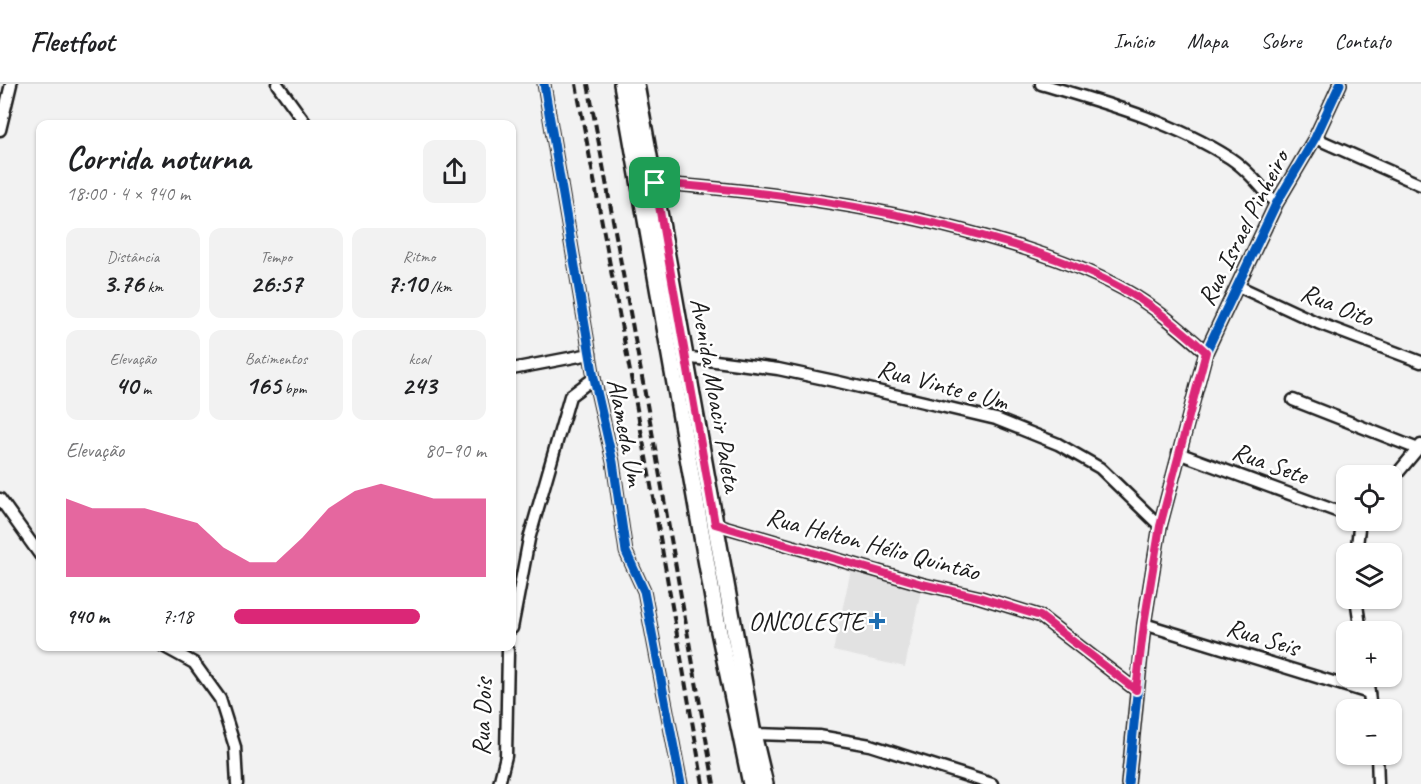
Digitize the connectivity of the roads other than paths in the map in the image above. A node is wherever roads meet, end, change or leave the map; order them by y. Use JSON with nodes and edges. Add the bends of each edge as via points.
{"nodes":[{"id":1,"x":11,"y":84,"type":"edge"},
{"id":2,"x":277,"y":84,"type":"edge"},
{"id":3,"x":544,"y":84,"type":"edge"},
{"id":4,"x":622,"y":84,"type":"edge"},
{"id":5,"x":636,"y":84,"type":"edge"},
{"id":6,"x":1041,"y":84,"type":"edge"},
{"id":7,"x":1340,"y":84,"type":"edge"},
{"id":8,"x":303,"y":120,"type":"edge"},
{"id":9,"x":0,"y":130,"type":"edge"},
{"id":10,"x":1315,"y":138,"type":"junction"},
{"id":11,"x":655,"y":183,"type":"junction"},
{"id":12,"x":1421,"y":185,"type":"edge"},
{"id":13,"x":1276,"y":204,"type":"junction"},
{"id":14,"x":1238,"y":286,"type":"junction"},
{"id":15,"x":1206,"y":352,"type":"junction"},
{"id":16,"x":590,"y":354,"type":"junction"},
{"id":17,"x":684,"y":357,"type":"junction"},
{"id":18,"x":1421,"y":362,"type":"edge"},
{"id":19,"x":516,"y":368,"type":"edge"},
{"id":20,"x":594,"y":378,"type":"junction"},
{"id":21,"x":1293,"y":400,"type":"dead end"},
{"id":22,"x":1420,"y":447,"type":"edge"},
{"id":23,"x":1178,"y":453,"type":"junction"},
{"id":24,"x":1402,"y":468,"type":"edge"},
{"id":25,"x":0,"y":499,"type":"edge"},
{"id":26,"x":1336,"y":511,"type":"edge"},
{"id":27,"x":715,"y":524,"type":"junction"},
{"id":28,"x":1160,"y":526,"type":"junction"},
{"id":29,"x":36,"y":549,"type":"edge"},
{"id":30,"x":516,"y":607,"type":"edge"},
{"id":31,"x":1144,"y":624,"type":"junction"},
{"id":32,"x":173,"y":651,"type":"edge"},
{"id":33,"x":508,"y":651,"type":"dead end"},
{"id":34,"x":1368,"y":687,"type":"edge"},
{"id":35,"x":1136,"y":690,"type":"junction"},
{"id":36,"x":1369,"y":693,"type":"junction"},
{"id":37,"x":1370,"y":699,"type":"edge"},
{"id":38,"x":753,"y":734,"type":"junction"},
{"id":39,"x":1377,"y":765,"type":"edge"},
{"id":40,"x":237,"y":784,"type":"edge"},
{"id":41,"x":499,"y":784,"type":"edge"},
{"id":42,"x":681,"y":784,"type":"edge"},
{"id":43,"x":751,"y":784,"type":"edge"},
{"id":44,"x":765,"y":784,"type":"edge"},
{"id":45,"x":992,"y":784,"type":"edge"},
{"id":46,"x":1128,"y":784,"type":"edge"},
{"id":47,"x":1378,"y":784,"type":"edge"}],
"edges":[{"from":1,"to":9,"type":"street"},
{"from":2,"to":8,"type":"street"},
{"from":3,"to":16,"type":"street","name":"Alameda Um"},
{"from":4,"to":43,"type":"main road","name":"Avenida Moacir Paleta","via":[[718,627]]},
{"from":5,"to":11,"type":"main road","name":"Avenida Moacir Paleta"},
{"from":6,"to":13,"type":"street","via":[[1132,113],[1193,138],[1231,159]]},
{"from":7,"to":10,"type":"street","name":"Rua Israel Pinheiro"},
{"from":10,"to":12,"type":"street"},
{"from":10,"to":13,"type":"street","name":"Rua Israel Pinheiro"},
{"from":11,"to":15,"type":"street","via":[[818,200],[952,227],[1046,255],[1123,289],[1170,319]]},
{"from":11,"to":17,"type":"main road","name":"Avenida Moacir Paleta"},
{"from":13,"to":14,"type":"street","name":"Rua Israel Pinheiro"},
{"from":14,"to":15,"type":"street","name":"Rua Israel Pinheiro"},
{"from":14,"to":18,"type":"street","name":"Rua Oito","via":[[1318,323]]},
{"from":15,"to":23,"type":"street","name":"Rua Israel Pinheiro"},
{"from":16,"to":19,"type":"street"},
{"from":16,"to":20,"type":"street","name":"Alameda Um"},
{"from":17,"to":27,"type":"main road","name":"Avenida Moacir Paleta"},
{"from":17,"to":28,"type":"street","name":"Rua Vinte e Um","via":[[788,371],[996,420],[1058,444],[1100,468]]},
{"from":20,"to":30,"type":"street","via":[[570,396],[529,539]]},
{"from":20,"to":42,"type":"street","name":"Alameda Um","via":[[613,462],[626,552],[644,591]]},
{"from":21,"to":22,"type":"street"},
{"from":22,"to":24,"type":"street"},
{"from":23,"to":26,"type":"street","name":"Rua Sete"},
{"from":23,"to":28,"type":"street","name":"Rua Israel Pinheiro"},
{"from":25,"to":29,"type":"street"},
{"from":27,"to":35,"type":"street","name":"Rua Helton Hélio Quintão","via":[[1040,616]]},
{"from":27,"to":38,"type":"main road","name":"Avenida Moacir Paleta"},
{"from":28,"to":31,"type":"street","name":"Rua Israel Pinheiro"},
{"from":31,"to":35,"type":"street","name":"Rua Israel Pinheiro"},
{"from":31,"to":36,"type":"street","name":"Rua Seis"},
{"from":32,"to":40,"type":"street","via":[[194,663],[220,699],[235,747]]},
{"from":33,"to":41,"type":"street","name":"Rua Dois","via":[[506,756]]},
{"from":34,"to":36,"type":"street"},
{"from":35,"to":46,"type":"street","name":"Rua Israel Pinheiro"},
{"from":36,"to":37,"type":"street"},
{"from":38,"to":44,"type":"main road","name":"Avenida Moacir Paleta"},
{"from":38,"to":45,"type":"street","via":[[819,736],[870,745]]},
{"from":39,"to":47,"type":"street"}]}
